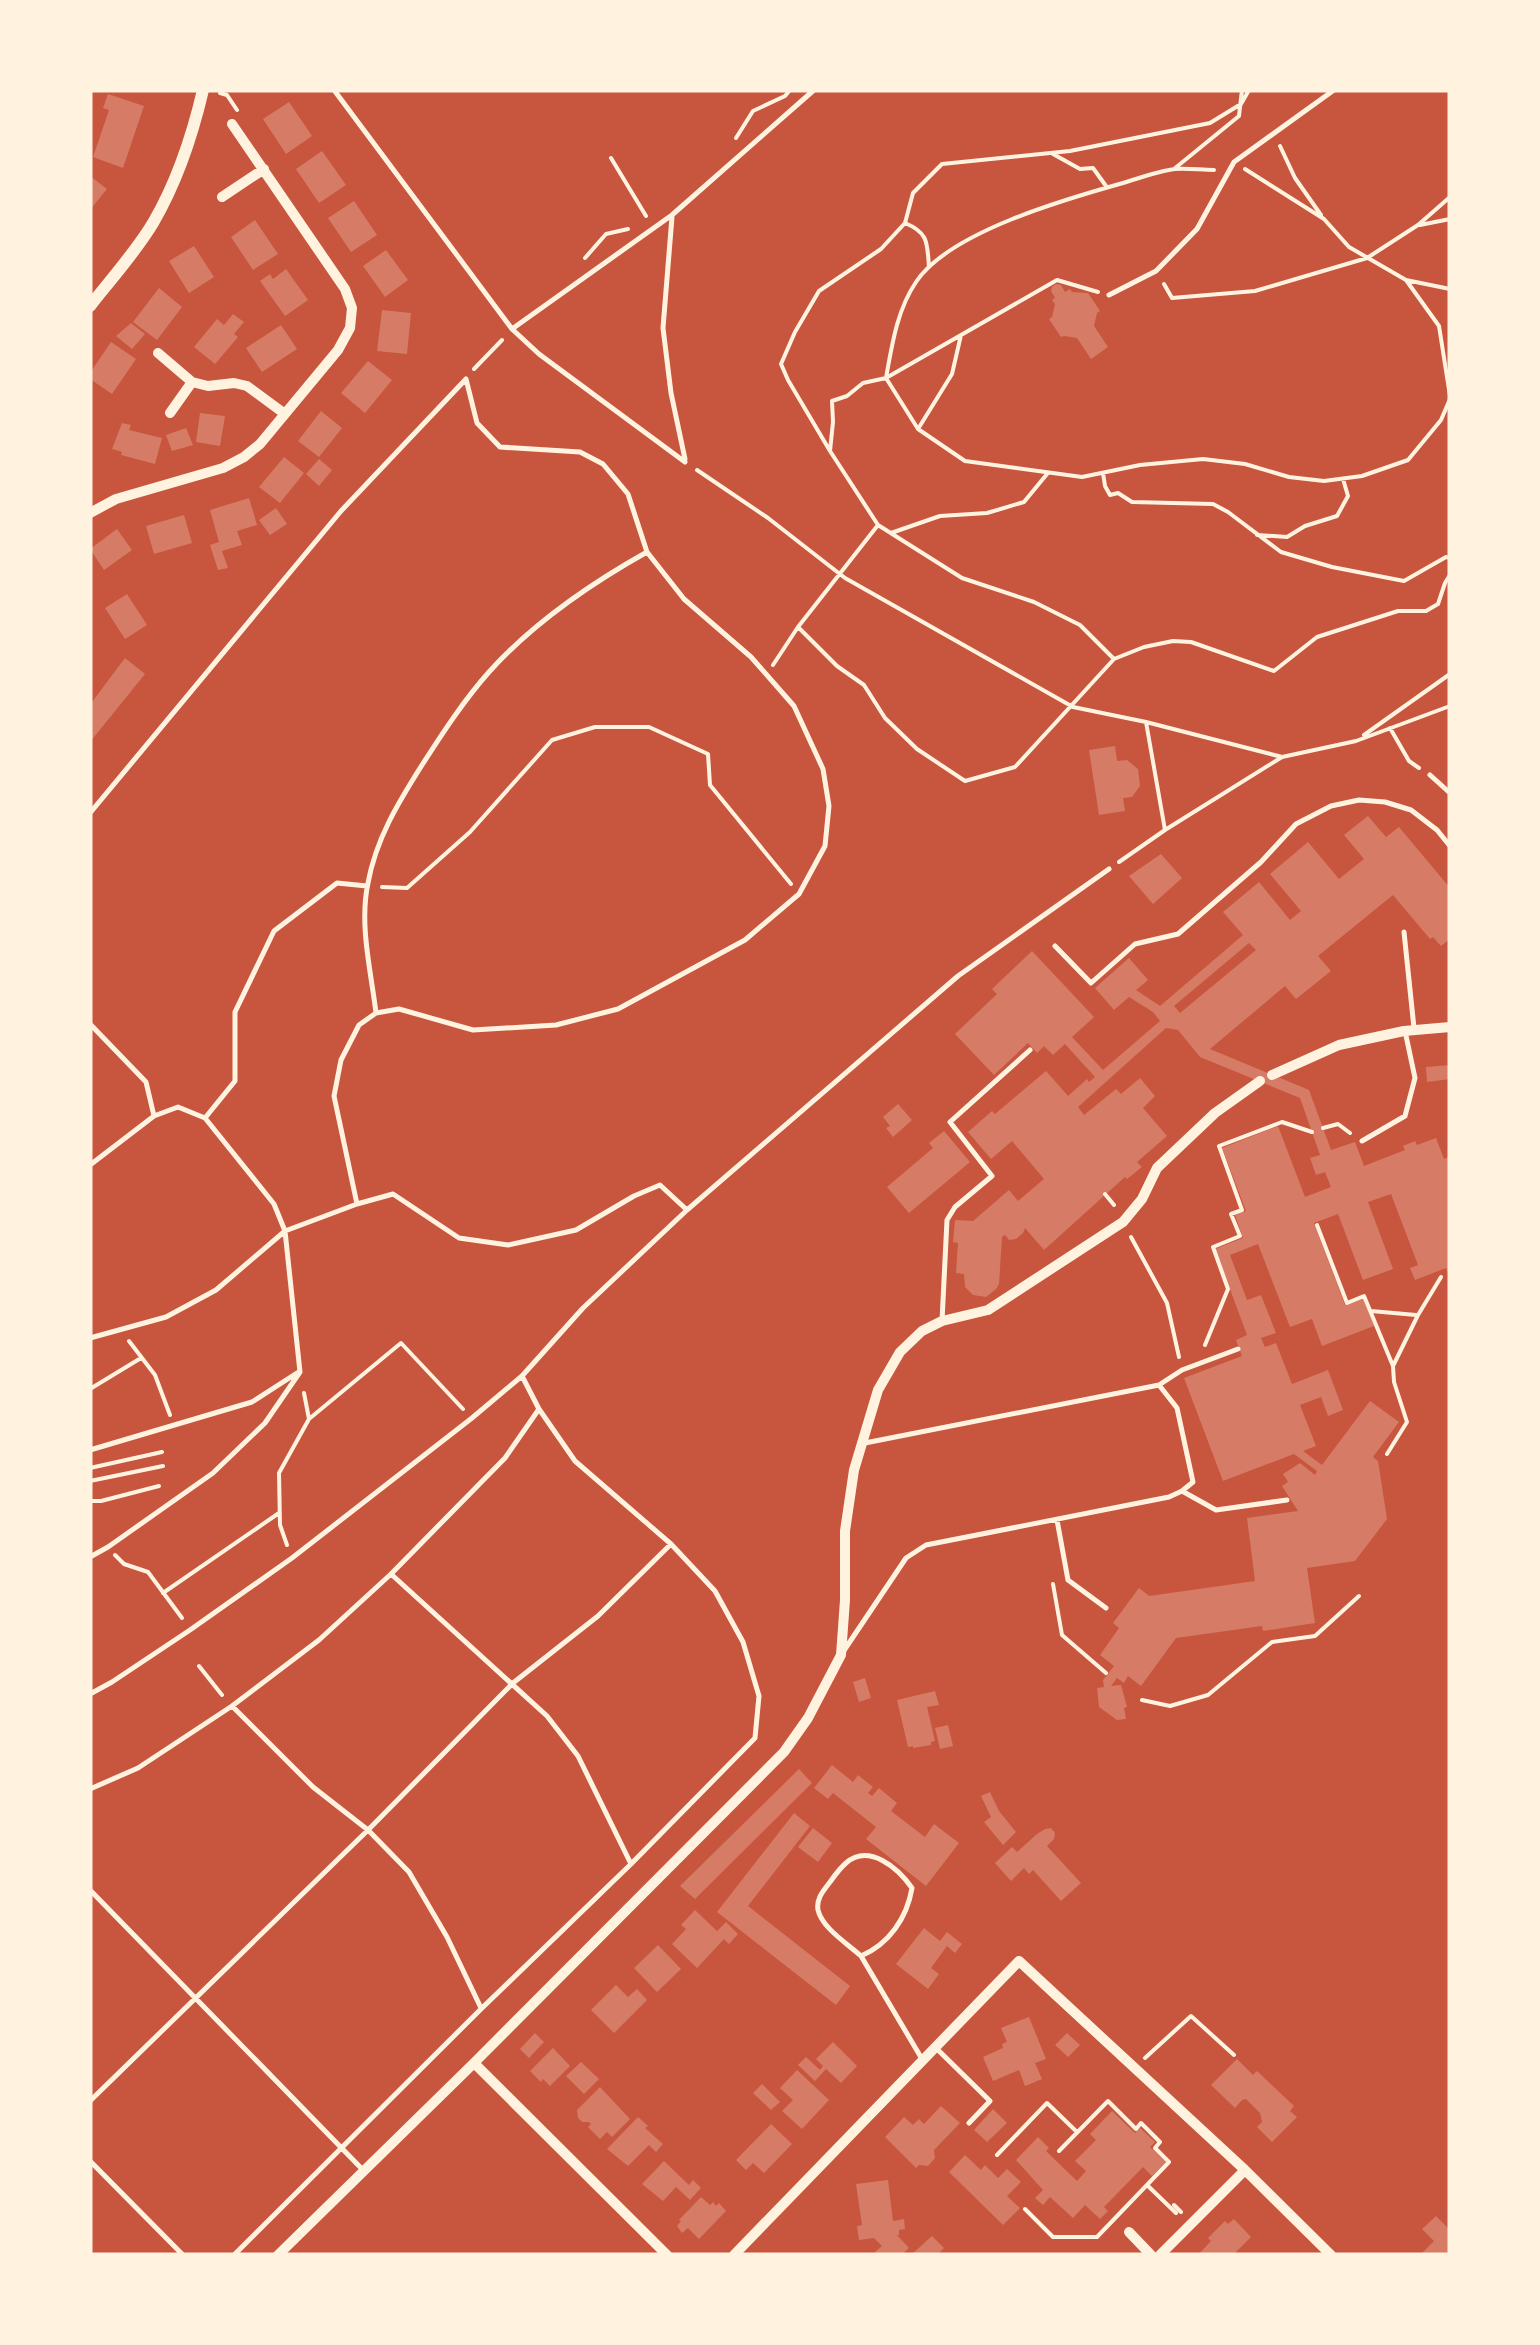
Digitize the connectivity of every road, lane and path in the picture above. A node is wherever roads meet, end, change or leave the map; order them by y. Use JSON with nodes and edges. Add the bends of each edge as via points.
{"nodes":[{"id":1,"x":334,"y":90,"type":"edge"},
{"id":2,"x":790,"y":90,"type":"edge"},
{"id":3,"x":814,"y":90,"type":"edge"},
{"id":4,"x":1245,"y":90,"type":"edge"},
{"id":5,"x":1334,"y":90,"type":"edge"},
{"id":6,"x":209,"y":91,"type":"edge"},
{"id":7,"x":1240,"y":104,"type":"junction"},
{"id":8,"x":232,"y":124,"type":"joint"},
{"id":9,"x":1274,"y":132,"type":"junction"},
{"id":10,"x":731,"y":146,"type":"dead end"},
{"id":11,"x":1048,"y":152,"type":"junction"},
{"id":12,"x":611,"y":158,"type":"dead end"},
{"id":13,"x":1234,"y":162,"type":"junction"},
{"id":14,"x":264,"y":169,"type":"junction"},
{"id":15,"x":1174,"y":169,"type":"junction"},
{"id":16,"x":1107,"y":188,"type":"junction"},
{"id":17,"x":1450,"y":196,"type":"edge"},
{"id":18,"x":222,"y":197,"type":"dead end"},
{"id":19,"x":672,"y":215,"type":"junction"},
{"id":20,"x":1324,"y":218,"type":"junction"},
{"id":21,"x":1450,"y":219,"type":"edge"},
{"id":22,"x":905,"y":223,"type":"junction"},
{"id":23,"x":652,"y":224,"type":"dead end"},
{"id":24,"x":1418,"y":225,"type":"junction"},
{"id":25,"x":636,"y":228,"type":"dead end"},
{"id":26,"x":1367,"y":258,"type":"junction"},
{"id":27,"x":583,"y":260,"type":"dead end"},
{"id":28,"x":929,"y":268,"type":"junction"},
{"id":29,"x":1156,"y":272,"type":"junction"},
{"id":30,"x":1406,"y":280,"type":"junction"},
{"id":31,"x":1450,"y":288,"type":"edge"},
{"id":32,"x":1109,"y":295,"type":"joint"},
{"id":33,"x":90,"y":306,"type":"edge"},
{"id":34,"x":512,"y":329,"type":"junction"},
{"id":35,"x":961,"y":335,"type":"junction"},
{"id":36,"x":158,"y":353,"type":"dead end"},
{"id":37,"x":466,"y":378,"type":"junction"},
{"id":38,"x":886,"y":378,"type":"junction"},
{"id":39,"x":192,"y":382,"type":"junction"},
{"id":40,"x":1450,"y":398,"type":"edge"},
{"id":41,"x":170,"y":413,"type":"dead end"},
{"id":42,"x":285,"y":414,"type":"junction"},
{"id":43,"x":1443,"y":414,"type":"junction"},
{"id":44,"x":1450,"y":418,"type":"edge"},
{"id":45,"x":918,"y":428,"type":"junction"},
{"id":46,"x":830,"y":451,"type":"junction"},
{"id":47,"x":685,"y":462,"type":"junction"},
{"id":48,"x":1103,"y":473,"type":"junction"},
{"id":49,"x":1047,"y":474,"type":"junction"},
{"id":50,"x":1342,"y":479,"type":"junction"},
{"id":51,"x":90,"y":513,"type":"edge"},
{"id":52,"x":878,"y":525,"type":"junction"},
{"id":53,"x":891,"y":534,"type":"junction"},
{"id":54,"x":1256,"y":534,"type":"junction"},
{"id":55,"x":647,"y":552,"type":"junction"},
{"id":56,"x":1450,"y":558,"type":"edge"},
{"id":57,"x":1450,"y":575,"type":"edge"},
{"id":58,"x":798,"y":627,"type":"junction"},
{"id":59,"x":1114,"y":659,"type":"junction"},
{"id":60,"x":766,"y":674,"type":"junction"},
{"id":61,"x":1450,"y":674,"type":"edge"},
{"id":62,"x":1450,"y":706,"type":"edge"},
{"id":63,"x":1073,"y":707,"type":"junction"},
{"id":64,"x":1146,"y":722,"type":"junction"},
{"id":65,"x":1390,"y":728,"type":"junction"},
{"id":66,"x":1356,"y":740,"type":"junction"},
{"id":67,"x":1282,"y":757,"type":"junction"},
{"id":68,"x":1430,"y":775,"type":"joint"},
{"id":69,"x":1450,"y":792,"type":"edge"},
{"id":70,"x":90,"y":812,"type":"edge"},
{"id":71,"x":1165,"y":830,"type":"junction"},
{"id":72,"x":1450,"y":846,"type":"edge"},
{"id":73,"x":1109,"y":869,"type":"joint"},
{"id":74,"x":367,"y":886,"type":"junction"},
{"id":75,"x":799,"y":894,"type":"junction"},
{"id":76,"x":1404,"y":932,"type":"dead end"},
{"id":77,"x":1056,"y":946,"type":"dead end"},
{"id":78,"x":376,"y":1013,"type":"junction"},
{"id":79,"x":90,"y":1024,"type":"edge"},
{"id":80,"x":1450,"y":1026,"type":"edge"},
{"id":81,"x":1409,"y":1030,"type":"junction"},
{"id":82,"x":1030,"y":1050,"type":"dead end"},
{"id":83,"x":1272,"y":1074,"type":"dead end"},
{"id":84,"x":1260,"y":1081,"type":"dead end"},
{"id":85,"x":154,"y":1116,"type":"junction"},
{"id":86,"x":204,"y":1118,"type":"junction"},
{"id":87,"x":1323,"y":1128,"type":"dead end"},
{"id":88,"x":1312,"y":1132,"type":"dead end"},
{"id":89,"x":1362,"y":1141,"type":"joint"},
{"id":90,"x":90,"y":1166,"type":"edge"},
{"id":91,"x":1105,"y":1194,"type":"dead end"},
{"id":92,"x":357,"y":1204,"type":"junction"},
{"id":93,"x":1114,"y":1205,"type":"dead end"},
{"id":94,"x":688,"y":1210,"type":"junction"},
{"id":95,"x":1317,"y":1225,"type":"dead end"},
{"id":96,"x":285,"y":1231,"type":"junction"},
{"id":97,"x":1131,"y":1237,"type":"dead end"},
{"id":98,"x":1441,"y":1277,"type":"dead end"},
{"id":99,"x":1371,"y":1311,"type":"junction"},
{"id":100,"x":1418,"y":1315,"type":"junction"},
{"id":101,"x":942,"y":1320,"type":"junction"},
{"id":102,"x":120,"y":1330,"type":"junction"},
{"id":103,"x":90,"y":1338,"type":"edge"},
{"id":104,"x":1238,"y":1349,"type":"dead end"},
{"id":105,"x":142,"y":1358,"type":"junction"},
{"id":106,"x":1198,"y":1364,"type":"junction"},
{"id":107,"x":1394,"y":1366,"type":"junction"},
{"id":108,"x":1182,"y":1370,"type":"junction"},
{"id":109,"x":300,"y":1372,"type":"junction"},
{"id":110,"x":522,"y":1376,"type":"junction"},
{"id":111,"x":1160,"y":1385,"type":"junction"},
{"id":112,"x":90,"y":1389,"type":"edge"},
{"id":113,"x":539,"y":1409,"type":"junction"},
{"id":114,"x":472,"y":1418,"type":"junction"},
{"id":115,"x":309,"y":1420,"type":"junction"},
{"id":116,"x":174,"y":1425,"type":"junction"},
{"id":117,"x":862,"y":1443,"type":"junction"},
{"id":118,"x":90,"y":1450,"type":"edge"},
{"id":119,"x":162,"y":1452,"type":"dead end"},
{"id":120,"x":1387,"y":1454,"type":"dead end"},
{"id":121,"x":163,"y":1466,"type":"dead end"},
{"id":122,"x":90,"y":1468,"type":"edge"},
{"id":123,"x":90,"y":1481,"type":"edge"},
{"id":124,"x":160,"y":1486,"type":"dead end"},
{"id":125,"x":1182,"y":1492,"type":"junction"},
{"id":126,"x":1288,"y":1500,"type":"dead end"},
{"id":127,"x":90,"y":1501,"type":"edge"},
{"id":128,"x":280,"y":1512,"type":"junction"},
{"id":129,"x":1057,"y":1520,"type":"junction"},
{"id":130,"x":671,"y":1544,"type":"junction"},
{"id":131,"x":108,"y":1547,"type":"junction"},
{"id":132,"x":90,"y":1557,"type":"edge"},
{"id":133,"x":292,"y":1558,"type":"junction"},
{"id":134,"x":391,"y":1574,"type":"junction"},
{"id":135,"x":1052,"y":1578,"type":"dead end"},
{"id":136,"x":163,"y":1593,"type":"junction"},
{"id":137,"x":1359,"y":1596,"type":"dead end"},
{"id":138,"x":1106,"y":1608,"type":"dead end"},
{"id":139,"x":190,"y":1630,"type":"junction"},
{"id":140,"x":841,"y":1655,"type":"junction"},
{"id":141,"x":199,"y":1666,"type":"dead end"},
{"id":142,"x":1106,"y":1672,"type":"dead end"},
{"id":143,"x":512,"y":1683,"type":"junction"},
{"id":144,"x":90,"y":1694,"type":"edge"},
{"id":145,"x":1142,"y":1700,"type":"dead end"},
{"id":146,"x":232,"y":1706,"type":"junction"},
{"id":147,"x":90,"y":1789,"type":"edge"},
{"id":148,"x":368,"y":1830,"type":"junction"},
{"id":149,"x":632,"y":1864,"type":"junction"},
{"id":150,"x":90,"y":1890,"type":"edge"},
{"id":151,"x":861,"y":1956,"type":"junction"},
{"id":152,"x":194,"y":1998,"type":"junction"},
{"id":153,"x":481,"y":2009,"type":"junction"},
{"id":154,"x":936,"y":2048,"type":"junction"},
{"id":155,"x":1234,"y":2055,"type":"dead end"},
{"id":156,"x":924,"y":2061,"type":"junction"},
{"id":157,"x":474,"y":2063,"type":"junction"},
{"id":158,"x":1134,"y":2068,"type":"junction"},
{"id":159,"x":90,"y":2101,"type":"edge"},
{"id":160,"x":969,"y":2123,"type":"dead end"},
{"id":161,"x":1077,"y":2132,"type":"junction"},
{"id":162,"x":342,"y":2149,"type":"junction"},
{"id":163,"x":1059,"y":2151,"type":"dead end"},
{"id":164,"x":997,"y":2155,"type":"dead end"},
{"id":165,"x":90,"y":2161,"type":"edge"},
{"id":166,"x":363,"y":2170,"type":"junction"},
{"id":167,"x":1245,"y":2170,"type":"junction"},
{"id":168,"x":1147,"y":2185,"type":"junction"},
{"id":169,"x":1174,"y":2204,"type":"dead end"},
{"id":170,"x":1025,"y":2210,"type":"dead end"},
{"id":171,"x":1128,"y":2232,"type":"dead end"},
{"id":172,"x":183,"y":2255,"type":"edge"},
{"id":173,"x":234,"y":2255,"type":"edge"},
{"id":174,"x":278,"y":2255,"type":"edge"},
{"id":175,"x":666,"y":2255,"type":"edge"},
{"id":176,"x":734,"y":2255,"type":"edge"},
{"id":177,"x":1151,"y":2255,"type":"edge"},
{"id":178,"x":1160,"y":2255,"type":"edge"},
{"id":179,"x":1331,"y":2255,"type":"edge"}],
"edges":[{"from":1,"to":34,"type":"lane"},
{"from":2,"to":10,"type":"path","via":[[753,111]]},
{"from":3,"to":19,"type":"lane"},
{"from":4,"to":7,"type":"path"},
{"from":5,"to":9,"type":"lane"},
{"from":6,"to":8,"type":"path","via":[[227,95],[242,116]]},
{"from":6,"to":33,"type":"street","via":[[152,224]]},
{"from":7,"to":11,"type":"path","via":[[1210,123]]},
{"from":7,"to":15,"type":"path","via":[[1238,116]]},
{"from":8,"to":14,"type":"street"},
{"from":9,"to":13,"type":"lane"},
{"from":9,"to":20,"type":"path"},
{"from":11,"to":16,"type":"path","via":[[1092,168]]},
{"from":11,"to":22,"type":"path","via":[[942,164],[913,193]]},
{"from":12,"to":23,"type":"path"},
{"from":13,"to":15,"type":"path","via":[[1213,170]]},
{"from":13,"to":20,"type":"path"},
{"from":13,"to":29,"type":"lane","via":[[1197,229]]},
{"from":14,"to":18,"type":"street"},
{"from":14,"to":42,"type":"street","via":[[352,308],[338,350]]},
{"from":15,"to":16,"type":"path"},
{"from":16,"to":28,"type":"path","via":[[990,227]]},
{"from":17,"to":24,"type":"path"},
{"from":19,"to":34,"type":"lane"},
{"from":19,"to":47,"type":"lane","via":[[663,328]]},
{"from":20,"to":26,"type":"path"},
{"from":21,"to":24,"type":"path"},
{"from":22,"to":28,"type":"path","via":[[919,229]]},
{"from":22,"to":46,"type":"path","via":[[881,249],[819,291],[782,364]]},
{"from":24,"to":26,"type":"path"},
{"from":25,"to":27,"type":"path","via":[[606,234]]},
{"from":26,"to":29,"type":"path","via":[[1255,291],[1172,298]]},
{"from":26,"to":30,"type":"path"},
{"from":28,"to":38,"type":"path","via":[[894,331]]},
{"from":29,"to":32,"type":"lane"},
{"from":30,"to":31,"type":"path"},
{"from":30,"to":40,"type":"path","via":[[1439,326]]},
{"from":32,"to":35,"type":"path","via":[[1057,280]]},
{"from":34,"to":37,"type":"path"},
{"from":34,"to":47,"type":"lane"},
{"from":35,"to":38,"type":"path"},
{"from":35,"to":45,"type":"path","via":[[952,374]]},
{"from":36,"to":39,"type":"street"},
{"from":37,"to":55,"type":"lane","via":[[476,423],[500,447],[580,452],[603,464],[628,494]]},
{"from":37,"to":70,"type":"lane","via":[[341,511]]},
{"from":38,"to":45,"type":"path"},
{"from":38,"to":46,"type":"path","via":[[863,382],[832,401]]},
{"from":39,"to":41,"type":"street"},
{"from":39,"to":42,"type":"street","via":[[247,386]]},
{"from":40,"to":43,"type":"path"},
{"from":42,"to":51,"type":"street","via":[[260,444],[223,468]]},
{"from":43,"to":44,"type":"path"},
{"from":43,"to":50,"type":"path","via":[[1408,460]]},
{"from":45,"to":49,"type":"path","via":[[966,461]]},
{"from":46,"to":52,"type":"path"},
{"from":47,"to":63,"type":"path","via":[[845,578]]},
{"from":48,"to":49,"type":"path"},
{"from":48,"to":50,"type":"path","via":[[1202,459],[1289,477]]},
{"from":48,"to":54,"type":"path","via":[[1110,495],[1132,502],[1213,504]]},
{"from":49,"to":53,"type":"path","via":[[1024,502],[940,516]]},
{"from":50,"to":54,"type":"path","via":[[1348,496],[1338,516],[1287,537]]},
{"from":52,"to":53,"type":"path"},
{"from":52,"to":58,"type":"path"},
{"from":53,"to":59,"type":"path","via":[[962,578],[1080,625]]},
{"from":54,"to":56,"type":"path","via":[[1280,552],[1393,580]]},
{"from":55,"to":60,"type":"lane","via":[[684,600]]},
{"from":55,"to":74,"type":"lane","via":[[595,582],[488,673],[394,809]]},
{"from":57,"to":59,"type":"path","via":[[1438,604],[1426,611],[1398,611],[1317,637],[1274,671],[1190,642]]},
{"from":58,"to":60,"type":"path"},
{"from":58,"to":63,"type":"path","via":[[864,685],[917,749],[965,781],[1015,767]]},
{"from":59,"to":63,"type":"path"},
{"from":60,"to":75,"type":"lane","via":[[794,706],[822,769],[829,806],[826,846]]},
{"from":61,"to":66,"type":"path"},
{"from":62,"to":65,"type":"path"},
{"from":63,"to":64,"type":"path"},
{"from":64,"to":67,"type":"path"},
{"from":64,"to":71,"type":"path"},
{"from":65,"to":66,"type":"path"},
{"from":65,"to":68,"type":"path","via":[[1409,761]]},
{"from":66,"to":67,"type":"path"},
{"from":67,"to":71,"type":"path"},
{"from":68,"to":69,"type":"lane"},
{"from":71,"to":73,"type":"path"},
{"from":72,"to":77,"type":"lane","via":[[1412,810],[1359,800],[1332,806],[1296,824],[1178,934],[1135,944],[1090,983]]},
{"from":73,"to":94,"type":"lane","via":[[958,976]]},
{"from":74,"to":75,"type":"path","via":[[407,888],[470,832],[552,740],[594,727],[649,728],[708,754],[710,785]]},
{"from":74,"to":78,"type":"lane"},
{"from":74,"to":86,"type":"lane","via":[[337,882],[274,931],[235,1012],[234,1081]]},
{"from":75,"to":78,"type":"lane","via":[[745,940],[618,1009],[556,1025],[473,1030],[399,1009]]},
{"from":76,"to":81,"type":"lane"},
{"from":78,"to":92,"type":"lane","via":[[360,1025],[342,1060],[334,1096]]},
{"from":79,"to":85,"type":"lane","via":[[146,1082]]},
{"from":80,"to":81,"type":"street"},
{"from":81,"to":83,"type":"street","via":[[1340,1046]]},
{"from":81,"to":89,"type":"lane","via":[[1416,1078],[1404,1116]]},
{"from":82,"to":101,"type":"lane","via":[[950,1122],[992,1176],[947,1220]]},
{"from":84,"to":101,"type":"street","via":[[1157,1168],[1123,1222],[988,1310]]},
{"from":85,"to":86,"type":"lane","via":[[178,1107]]},
{"from":85,"to":90,"type":"lane"},
{"from":86,"to":96,"type":"lane","via":[[274,1204]]},
{"from":87,"to":89,"type":"path","via":[[1338,1124]]},
{"from":88,"to":106,"type":"path","via":[[1282,1122],[1219,1146],[1242,1210],[1231,1214],[1240,1236],[1212,1247],[1228,1289]]},
{"from":91,"to":93,"type":"path"},
{"from":92,"to":94,"type":"lane","via":[[394,1194],[460,1238],[508,1245],[576,1230],[660,1186]]},
{"from":92,"to":96,"type":"lane"},
{"from":94,"to":110,"type":"lane"},
{"from":95,"to":99,"type":"path","via":[[1347,1303],[1364,1296]]},
{"from":96,"to":102,"type":"lane","via":[[216,1290],[166,1317]]},
{"from":96,"to":109,"type":"lane"},
{"from":97,"to":108,"type":"path","via":[[1167,1303]]},
{"from":98,"to":100,"type":"path"},
{"from":99,"to":100,"type":"path"},
{"from":99,"to":107,"type":"path"},
{"from":100,"to":107,"type":"path"},
{"from":101,"to":117,"type":"street","via":[[900,1352],[878,1390]]},
{"from":102,"to":103,"type":"lane"},
{"from":102,"to":105,"type":"path"},
{"from":104,"to":106,"type":"lane"},
{"from":105,"to":112,"type":"path"},
{"from":105,"to":116,"type":"path"},
{"from":106,"to":108,"type":"lane"},
{"from":107,"to":120,"type":"path","via":[[1407,1422]]},
{"from":108,"to":111,"type":"lane"},
{"from":109,"to":115,"type":"path"},
{"from":109,"to":116,"type":"lane","via":[[252,1402]]},
{"from":109,"to":131,"type":"lane","via":[[265,1423],[214,1474]]},
{"from":110,"to":113,"type":"lane"},
{"from":110,"to":114,"type":"lane"},
{"from":111,"to":117,"type":"lane"},
{"from":111,"to":125,"type":"lane","via":[[1177,1408],[1194,1482]]},
{"from":113,"to":130,"type":"lane","via":[[575,1461]]},
{"from":113,"to":134,"type":"lane","via":[[505,1458]]},
{"from":114,"to":115,"type":"path","via":[[401,1343]]},
{"from":114,"to":133,"type":"lane"},
{"from":115,"to":128,"type":"path","via":[[280,1472]]},
{"from":116,"to":118,"type":"lane"},
{"from":117,"to":140,"type":"street","via":[[845,1531]]},
{"from":119,"to":122,"type":"path"},
{"from":121,"to":123,"type":"path"},
{"from":124,"to":127,"type":"path"},
{"from":125,"to":126,"type":"lane","via":[[1216,1510]]},
{"from":125,"to":129,"type":"lane"},
{"from":128,"to":133,"type":"path"},
{"from":128,"to":136,"type":"path"},
{"from":129,"to":138,"type":"lane","via":[[1068,1580]]},
{"from":129,"to":140,"type":"lane","via":[[926,1545],[906,1558]]},
{"from":130,"to":143,"type":"lane","via":[[598,1616]]},
{"from":130,"to":149,"type":"lane","via":[[715,1591],[744,1642],[760,1696],[755,1738]]},
{"from":131,"to":132,"type":"lane"},
{"from":131,"to":136,"type":"path","via":[[124,1564],[148,1572]]},
{"from":133,"to":139,"type":"lane"},
{"from":134,"to":143,"type":"lane"},
{"from":134,"to":146,"type":"lane"},
{"from":135,"to":142,"type":"path","via":[[1062,1635]]},
{"from":136,"to":139,"type":"path"},
{"from":137,"to":145,"type":"path","via":[[1315,1636],[1272,1642],[1208,1695],[1170,1706]]},
{"from":139,"to":144,"type":"lane"},
{"from":140,"to":157,"type":"street","via":[[784,1752]]},
{"from":141,"to":146,"type":"path"},
{"from":143,"to":148,"type":"lane"},
{"from":143,"to":149,"type":"lane","via":[[578,1756]]},
{"from":146,"to":147,"type":"lane","via":[[138,1768]]},
{"from":146,"to":148,"type":"lane","via":[[312,1788]]},
{"from":148,"to":152,"type":"lane"},
{"from":148,"to":153,"type":"lane","via":[[409,1872]]},
{"from":149,"to":153,"type":"lane"},
{"from":150,"to":152,"type":"lane"},
{"from":151,"to":151,"type":"lane","via":[[886,1940],[904,1916],[912,1888],[901,1872],[868,1856],[844,1864],[818,1899],[818,1914]]},
{"from":151,"to":156,"type":"lane"},
{"from":152,"to":159,"type":"lane"},
{"from":152,"to":162,"type":"lane"},
{"from":153,"to":162,"type":"lane"},
{"from":154,"to":156,"type":"street"},
{"from":154,"to":158,"type":"street","via":[[1019,1961]]},
{"from":154,"to":160,"type":"lane","via":[[990,2100]]},
{"from":155,"to":158,"type":"path","via":[[1192,2016]]},
{"from":156,"to":176,"type":"street"},
{"from":157,"to":166,"type":"street"},
{"from":157,"to":175,"type":"street"},
{"from":158,"to":167,"type":"street"},
{"from":161,"to":163,"type":"path"},
{"from":161,"to":164,"type":"path","via":[[1047,2104]]},
{"from":161,"to":168,"type":"path","via":[[1108,2100],[1136,2128],[1141,2124],[1169,2162]]},
{"from":162,"to":166,"type":"lane"},
{"from":162,"to":173,"type":"lane"},
{"from":165,"to":172,"type":"lane"},
{"from":166,"to":174,"type":"street"},
{"from":167,"to":178,"type":"street"},
{"from":167,"to":179,"type":"street"},
{"from":168,"to":169,"type":"path","via":[[1178,2215]]},
{"from":168,"to":170,"type":"path","via":[[1098,2237],[1053,2237]]},
{"from":171,"to":177,"type":"street"}]}
